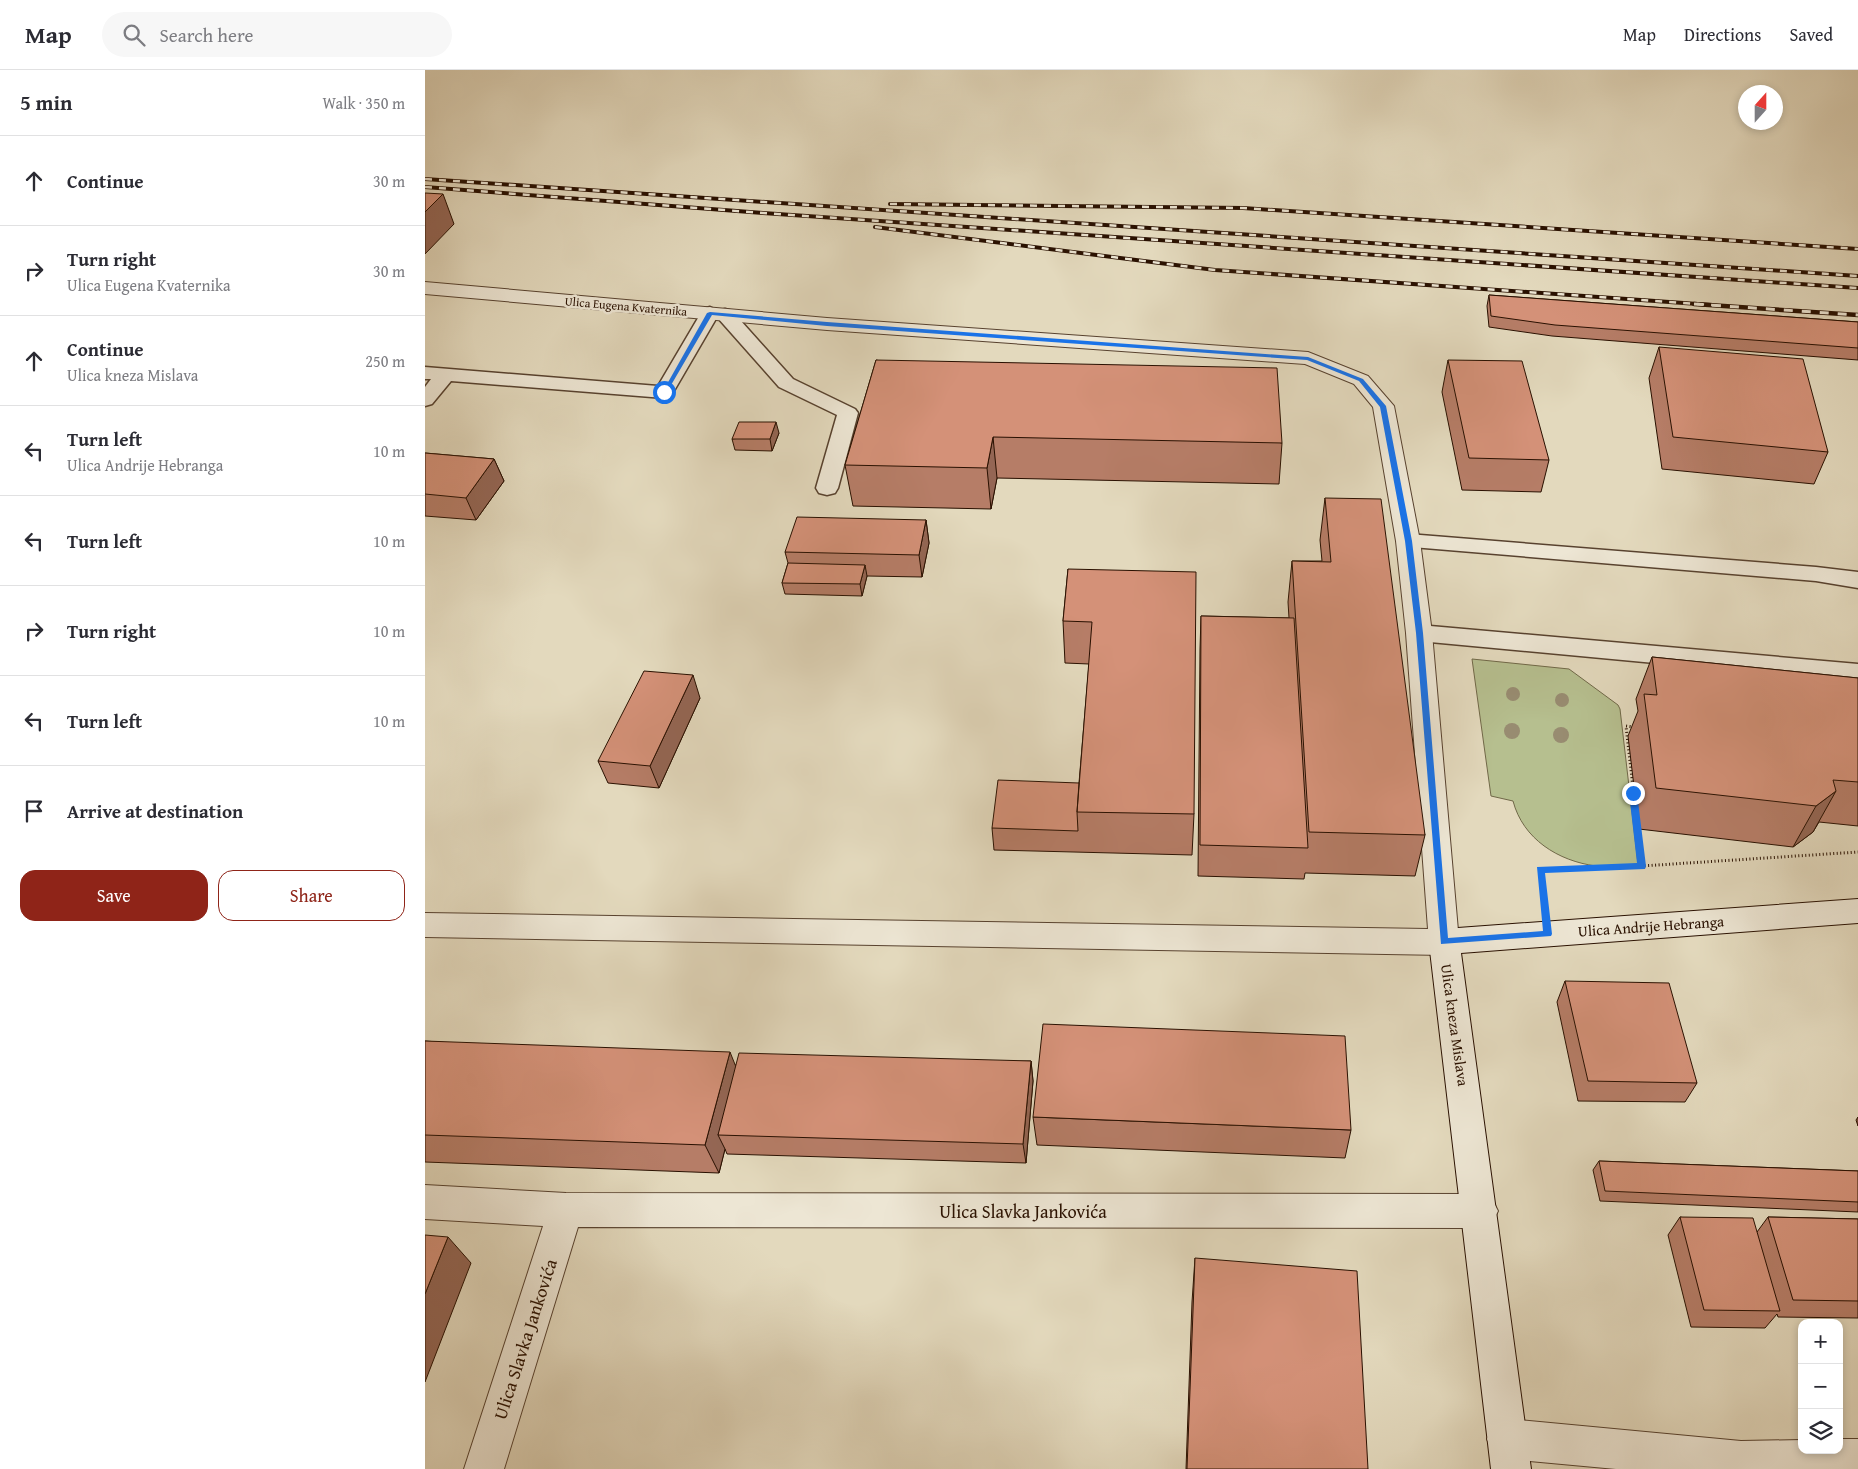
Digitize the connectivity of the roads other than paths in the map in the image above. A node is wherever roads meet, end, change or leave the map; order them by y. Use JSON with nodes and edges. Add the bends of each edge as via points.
{"nodes":[{"id":1,"x":425,"y":288,"type":"edge"},
{"id":2,"x":717,"y":314,"type":"junction"},
{"id":3,"x":827,"y":324,"type":"joint"},
{"id":4,"x":425,"y":373,"type":"edge"},
{"id":5,"x":445,"y":375,"type":"junction"},
{"id":6,"x":425,"y":400,"type":"edge"},
{"id":7,"x":827,"y":488,"type":"dead end"},
{"id":8,"x":1409,"y":541,"type":"junction"},
{"id":9,"x":1858,"y":580,"type":"edge"},
{"id":10,"x":1419,"y":633,"type":"junction"},
{"id":11,"x":1858,"y":673,"type":"edge"},
{"id":12,"x":1858,"y":911,"type":"edge"},
{"id":13,"x":425,"y":925,"type":"edge"},
{"id":14,"x":1444,"y":942,"type":"junction"},
{"id":15,"x":425,"y":1202,"type":"edge"},
{"id":16,"x":565,"y":1210,"type":"junction"},
{"id":17,"x":1480,"y":1211,"type":"junction"},
{"id":18,"x":1509,"y":1454,"type":"edge"},
{"id":19,"x":1858,"y":1459,"type":"edge"},
{"id":20,"x":484,"y":1469,"type":"edge"}],
"edges":[{"from":1,"to":2,"type":"street","name":"Ulica Eugena Kvaternika"},
{"from":2,"to":3,"type":"street","name":"Ulica Eugena Kvaternika"},
{"from":2,"to":5,"type":"lane","via":[[664,392]]},
{"from":2,"to":7,"type":"lane","via":[[787,383],[848,413]]},
{"from":3,"to":8,"type":"street","name":"Ulica kneza Mislava","via":[[1308,358],[1361,380],[1383,406]]},
{"from":4,"to":5,"type":"lane"},
{"from":5,"to":6,"type":"lane"},
{"from":8,"to":9,"type":"lane","via":[[1797,572]]},
{"from":8,"to":10,"type":"street","name":"Ulica kneza Mislava"},
{"from":10,"to":11,"type":"lane"},
{"from":10,"to":14,"type":"street","name":"Ulica kneza Mislava"},
{"from":12,"to":14,"type":"street","name":"Ulica Andrije Hebranga"},
{"from":13,"to":14,"type":"street","name":"Ulica Andrije Hebranga"},
{"from":14,"to":17,"type":"street","name":"Ulica kneza Mislava"},
{"from":15,"to":16,"type":"street","name":"Ulica Slavka Jankovića"},
{"from":16,"to":17,"type":"street","name":"Ulica Slavka Jankovića"},
{"from":16,"to":20,"type":"street","name":"Ulica Slavka Jankovića"},
{"from":17,"to":18,"type":"street","name":"Ulica kneza Mislava"},
{"from":18,"to":19,"type":"street","via":[[1741,1461]]}]}
